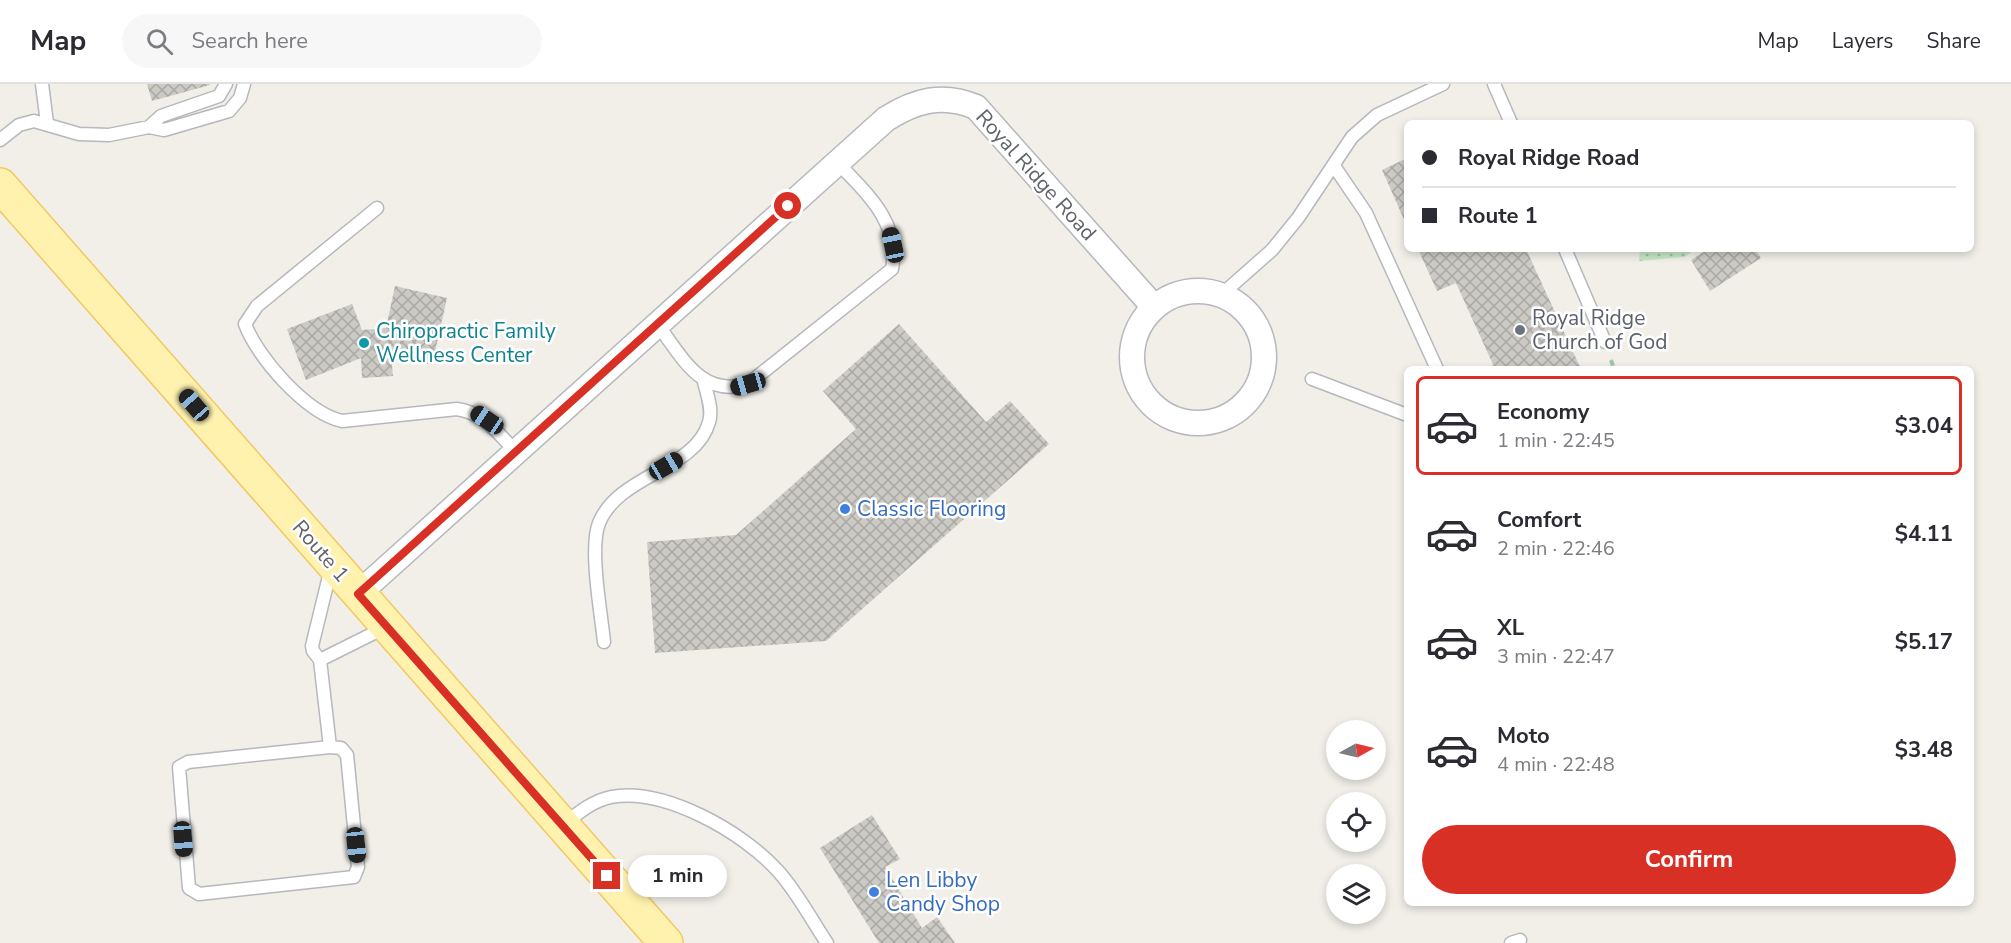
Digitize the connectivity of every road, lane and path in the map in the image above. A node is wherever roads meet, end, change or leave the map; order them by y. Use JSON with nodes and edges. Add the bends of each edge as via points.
{"nodes":[{"id":1,"x":42,"y":84,"type":"edge"},
{"id":2,"x":226,"y":84,"type":"edge"},
{"id":3,"x":244,"y":84,"type":"edge"},
{"id":4,"x":1443,"y":84,"type":"edge"},
{"id":5,"x":1494,"y":84,"type":"edge"},
{"id":6,"x":1510,"y":120,"type":"edge"},
{"id":7,"x":47,"y":123,"type":"junction"},
{"id":8,"x":149,"y":127,"type":"junction"},
{"id":9,"x":0,"y":140,"type":"edge"},
{"id":10,"x":837,"y":162,"type":"junction"},
{"id":11,"x":1334,"y":166,"type":"junction"},
{"id":12,"x":0,"y":185,"type":"edge"},
{"id":13,"x":377,"y":208,"type":"dead end"},
{"id":14,"x":1566,"y":252,"type":"edge"},
{"id":15,"x":1221,"y":295,"type":"junction"},
{"id":16,"x":1154,"y":307,"type":"junction"},
{"id":17,"x":657,"y":324,"type":"junction"},
{"id":18,"x":1605,"y":342,"type":"dead end"},
{"id":19,"x":1436,"y":366,"type":"edge"},
{"id":20,"x":1312,"y":379,"type":"dead end"},
{"id":21,"x":704,"y":381,"type":"junction"},
{"id":22,"x":1404,"y":414,"type":"edge"},
{"id":23,"x":515,"y":451,"type":"junction"},
{"id":24,"x":332,"y":563,"type":"junction"},
{"id":25,"x":358,"y":594,"type":"junction"},
{"id":26,"x":387,"y":627,"type":"junction"},
{"id":27,"x":604,"y":642,"type":"dead end"},
{"id":28,"x":320,"y":660,"type":"junction"},
{"id":29,"x":330,"y":747,"type":"junction"},
{"id":30,"x":562,"y":825,"type":"junction"},
{"id":31,"x":666,"y":943,"type":"edge"},
{"id":32,"x":827,"y":943,"type":"edge"}],
"edges":[{"from":1,"to":7,"type":"lane"},
{"from":2,"to":8,"type":"lane","via":[[219,96],[161,116]]},
{"from":3,"to":8,"type":"lane","via":[[240,98],[229,111],[164,130]]},
{"from":4,"to":11,"type":"lane","via":[[1377,115],[1352,136]]},
{"from":5,"to":6,"type":"lane"},
{"from":7,"to":8,"type":"lane","via":[[79,134],[109,135]]},
{"from":7,"to":9,"type":"lane","via":[[19,125]]},
{"from":10,"to":16,"type":"street","name":"Royal Ridge Road","via":[[886,119],[915,102],[959,100],[976,107]]},
{"from":10,"to":17,"type":"street","name":"Royal Ridge Road"},
{"from":10,"to":21,"type":"lane","via":[[882,212],[893,245],[892,269],[748,384],[728,387]]},
{"from":11,"to":15,"type":"lane","via":[[1272,250]]},
{"from":11,"to":19,"type":"lane","via":[[1366,213]]},
{"from":12,"to":24,"type":"main road","name":"Route 1"},
{"from":13,"to":23,"type":"lane","via":[[257,306],[245,324],[250,338],[300,396],[334,419],[474,411]]},
{"from":14,"to":18,"type":"lane"},
{"from":15,"to":16,"type":"street","via":[[1180,293]]},
{"from":15,"to":16,"type":"street","via":[[1242,308],[1254,323],[1264,360],[1259,381],[1248,400],[1232,414],[1211,422],[1169,416],[1151,404],[1139,386],[1132,366],[1133,344],[1140,324]]},
{"from":17,"to":21,"type":"lane"},
{"from":17,"to":23,"type":"street","name":"Royal Ridge Road"},
{"from":20,"to":22,"type":"lane"},
{"from":21,"to":27,"type":"lane","via":[[710,421],[704,435],[687,453],[616,498],[600,520],[595,546]]},
{"from":23,"to":25,"type":"street","name":"Royal Ridge Road"},
{"from":24,"to":25,"type":"main road","name":"Route 1"},
{"from":24,"to":28,"type":"lane","via":[[312,645]]},
{"from":25,"to":26,"type":"main road","name":"Route 1"},
{"from":26,"to":28,"type":"lane"},
{"from":26,"to":30,"type":"main road","name":"Route 1"},
{"from":28,"to":29,"type":"lane"},
{"from":29,"to":29,"type":"lane","via":[[182,763],[177,773],[189,888],[200,894],[354,877],[358,867],[347,755],[341,748]]},
{"from":30,"to":31,"type":"main road","name":"Route 1"},
{"from":30,"to":32,"type":"lane","via":[[596,801],[619,796],[697,813],[730,831],[768,860],[785,878]]}]}
